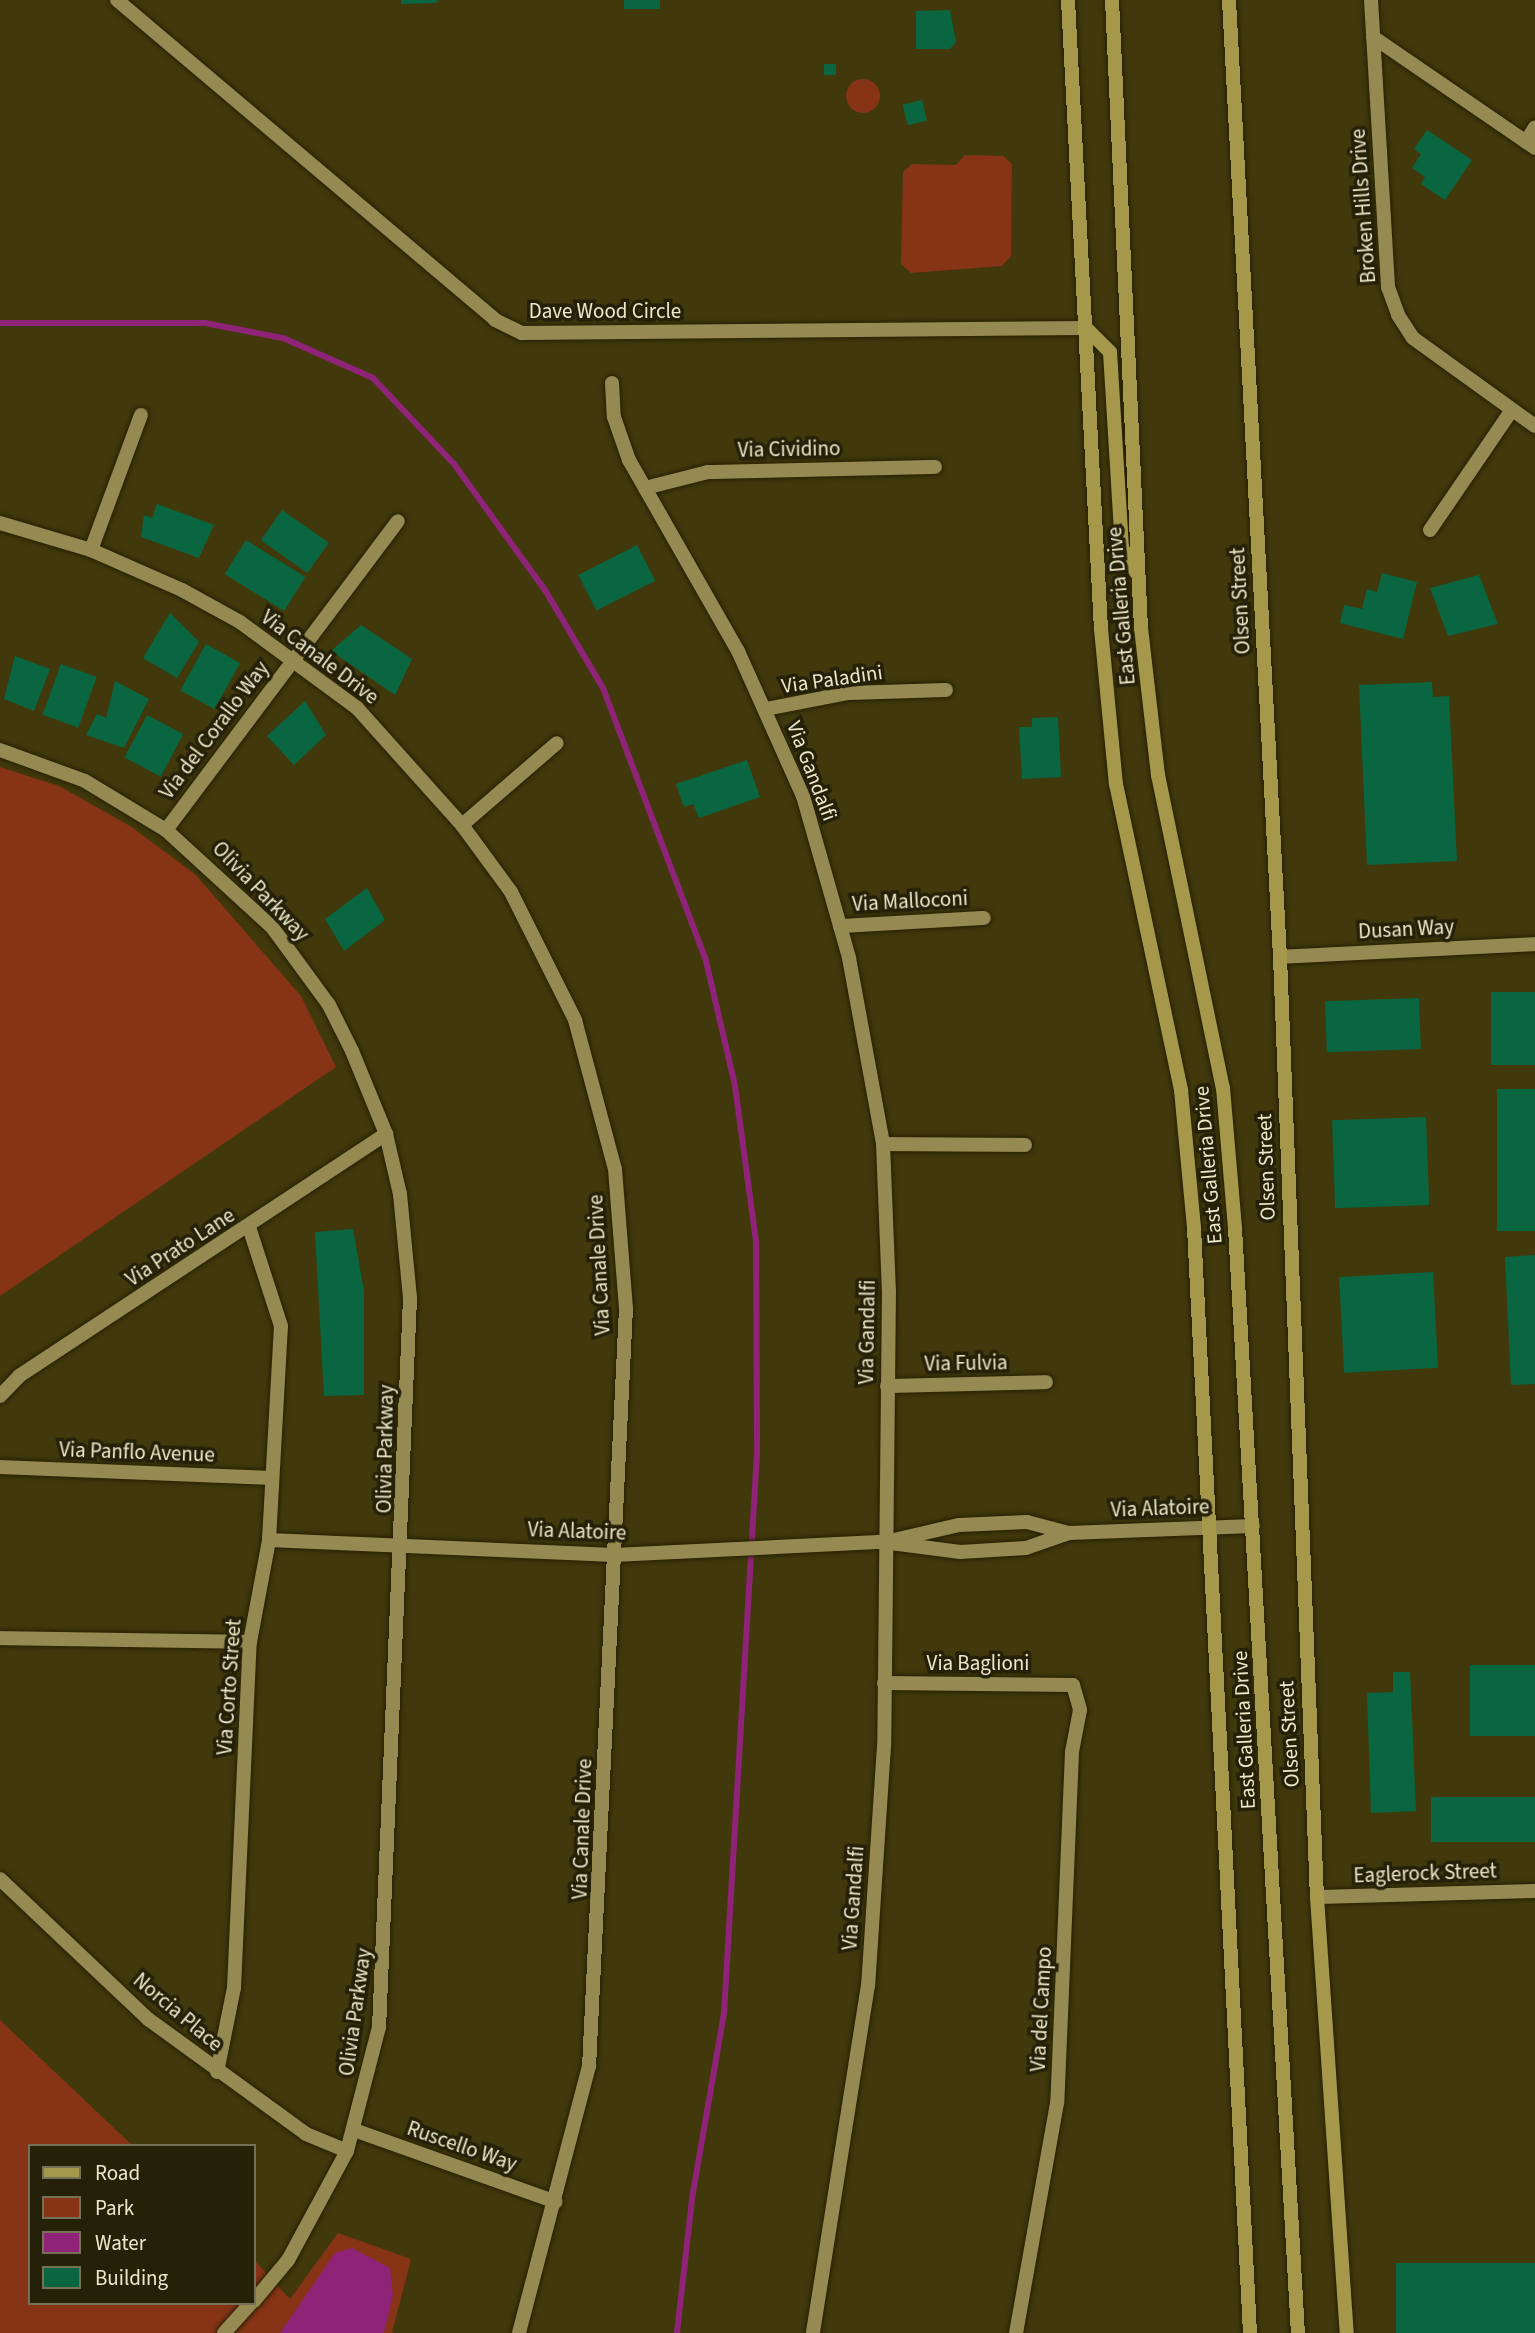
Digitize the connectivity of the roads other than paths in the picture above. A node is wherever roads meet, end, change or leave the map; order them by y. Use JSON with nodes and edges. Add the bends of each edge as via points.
{"nodes":[{"id":1,"x":117,"y":0,"type":"edge"},
{"id":2,"x":1068,"y":0,"type":"edge"},
{"id":3,"x":1112,"y":0,"type":"edge"},
{"id":4,"x":1229,"y":0,"type":"edge"},
{"id":5,"x":1371,"y":0,"type":"edge"},
{"id":6,"x":1373,"y":37,"type":"junction"},
{"id":7,"x":1535,"y":127,"type":"edge"},
{"id":8,"x":1531,"y":145,"type":"edge"},
{"id":9,"x":1086,"y":328,"type":"junction"},
{"id":10,"x":612,"y":383,"type":"dead end"},
{"id":11,"x":1512,"y":410,"type":"junction"},
{"id":12,"x":141,"y":415,"type":"dead end"},
{"id":13,"x":1535,"y":426,"type":"edge"},
{"id":14,"x":935,"y":467,"type":"dead end"},
{"id":15,"x":645,"y":488,"type":"junction"},
{"id":16,"x":398,"y":522,"type":"dead end"},
{"id":17,"x":0,"y":523,"type":"edge"},
{"id":18,"x":1430,"y":530,"type":"dead end"},
{"id":19,"x":91,"y":551,"type":"junction"},
{"id":20,"x":1137,"y":575,"type":"junction"},
{"id":21,"x":293,"y":659,"type":"junction"},
{"id":22,"x":946,"y":690,"type":"dead end"},
{"id":23,"x":765,"y":709,"type":"junction"},
{"id":24,"x":557,"y":743,"type":"dead end"},
{"id":25,"x":0,"y":750,"type":"edge"},
{"id":26,"x":462,"y":825,"type":"junction"},
{"id":27,"x":166,"y":830,"type":"junction"},
{"id":28,"x":984,"y":918,"type":"dead end"},
{"id":29,"x":839,"y":926,"type":"junction"},
{"id":30,"x":1535,"y":944,"type":"edge"},
{"id":31,"x":1280,"y":957,"type":"junction"},
{"id":32,"x":386,"y":1134,"type":"junction"},
{"id":33,"x":883,"y":1144,"type":"junction"},
{"id":34,"x":1025,"y":1145,"type":"dead end"},
{"id":35,"x":249,"y":1227,"type":"junction"},
{"id":36,"x":1046,"y":1382,"type":"dead end"},
{"id":37,"x":887,"y":1386,"type":"junction"},
{"id":38,"x":0,"y":1396,"type":"edge"},
{"id":39,"x":0,"y":1467,"type":"edge"},
{"id":40,"x":272,"y":1478,"type":"junction"},
{"id":41,"x":1253,"y":1526,"type":"junction"},
{"id":42,"x":1212,"y":1527,"type":"junction"},
{"id":43,"x":1069,"y":1533,"type":"junction"},
{"id":44,"x":269,"y":1540,"type":"junction"},
{"id":45,"x":883,"y":1542,"type":"junction"},
{"id":46,"x":403,"y":1545,"type":"junction"},
{"id":47,"x":614,"y":1555,"type":"junction"},
{"id":48,"x":0,"y":1638,"type":"edge"},
{"id":49,"x":250,"y":1642,"type":"junction"},
{"id":50,"x":884,"y":1683,"type":"junction"},
{"id":51,"x":1073,"y":1685,"type":"joint"},
{"id":52,"x":0,"y":1879,"type":"edge"},
{"id":53,"x":1535,"y":1891,"type":"edge"},
{"id":54,"x":1317,"y":1897,"type":"junction"},
{"id":55,"x":216,"y":2072,"type":"junction"},
{"id":56,"x":354,"y":2130,"type":"junction"},
{"id":57,"x":347,"y":2151,"type":"junction"},
{"id":58,"x":556,"y":2202,"type":"junction"},
{"id":59,"x":256,"y":2298,"type":"edge"},
{"id":60,"x":250,"y":2305,"type":"edge"},
{"id":61,"x":224,"y":2333,"type":"edge"},
{"id":62,"x":519,"y":2333,"type":"edge"},
{"id":63,"x":813,"y":2333,"type":"edge"},
{"id":64,"x":1016,"y":2333,"type":"edge"},
{"id":65,"x":1250,"y":2333,"type":"edge"},
{"id":66,"x":1298,"y":2333,"type":"edge"},
{"id":67,"x":1347,"y":2333,"type":"edge"}],
"edges":[{"from":1,"to":9,"type":"street","name":"Dave Wood Circle","via":[[495,320],[522,333]]},
{"from":2,"to":9,"type":"main road","name":"East Galleria Drive"},
{"from":3,"to":20,"type":"main road","name":"East Galleria Drive"},
{"from":4,"to":31,"type":"main road","name":"Olsen Street"},
{"from":5,"to":6,"type":"street","name":"Broken Hills Drive"},
{"from":6,"to":8,"type":"street"},
{"from":6,"to":11,"type":"street","name":"Broken Hills Drive","via":[[1388,287],[1398,316],[1413,338]]},
{"from":7,"to":8,"type":"street"},
{"from":9,"to":20,"type":"main road","via":[[1110,352],[1122,548]]},
{"from":9,"to":42,"type":"main road","name":"East Galleria Drive","via":[[1101,629],[1116,784],[1181,1090]]},
{"from":10,"to":15,"type":"street","name":"Via Gandalfi","via":[[614,417]]},
{"from":11,"to":13,"type":"street","name":"Broken Hills Drive"},
{"from":11,"to":18,"type":"street"},
{"from":12,"to":19,"type":"street"},
{"from":14,"to":15,"type":"street","name":"Via Cividino","via":[[708,472]]},
{"from":15,"to":23,"type":"street","name":"Via Gandalfi"},
{"from":16,"to":21,"type":"street","name":"Via del Corallo Way"},
{"from":17,"to":19,"type":"street","name":"Via Canale Drive"},
{"from":19,"to":21,"type":"street","name":"Via Canale Drive","via":[[182,590]]},
{"from":20,"to":41,"type":"main road","name":"East Galleria Drive","via":[[1158,775],[1223,1088]]},
{"from":21,"to":26,"type":"street","name":"Via Canale Drive","via":[[357,708]]},
{"from":21,"to":27,"type":"street","name":"Via del Corallo Way"},
{"from":22,"to":23,"type":"street","name":"Via Paladini","via":[[848,693]]},
{"from":23,"to":29,"type":"street","name":"Via Gandalfi","via":[[803,796]]},
{"from":24,"to":26,"type":"street"},
{"from":25,"to":27,"type":"street","name":"Olivia Parkway","via":[[85,781]]},
{"from":26,"to":47,"type":"street","name":"Via Canale Drive","via":[[510,892],[575,1020],[615,1169],[626,1308]]},
{"from":27,"to":32,"type":"street","name":"Olivia Parkway","via":[[227,880],[302,963],[352,1051]]},
{"from":28,"to":29,"type":"street","name":"Via Malloconi"},
{"from":29,"to":33,"type":"street","name":"Via Gandalfi"},
{"from":30,"to":31,"type":"street","name":"Dusan Way"},
{"from":31,"to":54,"type":"main road","name":"Olsen Street"},
{"from":32,"to":35,"type":"street","name":"Via Prato Lane"},
{"from":32,"to":46,"type":"street","name":"Olivia Parkway","via":[[409,1269]]},
{"from":33,"to":34,"type":"street"},
{"from":33,"to":37,"type":"street","name":"Via Gandalfi"},
{"from":35,"to":38,"type":"street","name":"Via Prato Lane","via":[[19,1376]]},
{"from":35,"to":40,"type":"street","name":"Via Corto Street","via":[[281,1326]]},
{"from":36,"to":37,"type":"street","name":"Via Fulvia"},
{"from":37,"to":45,"type":"street","name":"Via Gandalfi"},
{"from":39,"to":40,"type":"street","name":"Via Panflo Avenue"},
{"from":40,"to":44,"type":"street","name":"Via Corto Street"},
{"from":41,"to":42,"type":"street","name":"Via Alatoire"},
{"from":41,"to":66,"type":"main road","name":"East Galleria Drive"},
{"from":42,"to":43,"type":"street","name":"Via Alatoire"},
{"from":42,"to":65,"type":"main road","name":"East Galleria Drive"},
{"from":43,"to":45,"type":"street","name":"Via Alatoire","via":[[1026,1548],[960,1552]]},
{"from":43,"to":45,"type":"street","name":"Via Alatoire","via":[[1027,1522],[959,1525]]},
{"from":44,"to":46,"type":"street","name":"Via Alatoire"},
{"from":44,"to":49,"type":"street","name":"Via Corto Street"},
{"from":45,"to":47,"type":"street","name":"Via Alatoire"},
{"from":45,"to":50,"type":"street","name":"Via Gandalfi"},
{"from":46,"to":47,"type":"street","name":"Via Alatoire"},
{"from":46,"to":56,"type":"street","name":"Olivia Parkway","via":[[385,1964],[379,2027]]},
{"from":47,"to":58,"type":"street","name":"Via Canale Drive","via":[[589,2066]]},
{"from":48,"to":49,"type":"street"},
{"from":49,"to":55,"type":"street","name":"Via Corto Street","via":[[234,1988]]},
{"from":50,"to":51,"type":"street","name":"Via Baglioni"},
{"from":50,"to":63,"type":"street","name":"Via Gandalfi","via":[[868,1985]]},
{"from":51,"to":64,"type":"street","name":"Via del Campo","via":[[1080,1710],[1072,1752],[1057,2103]]},
{"from":52,"to":55,"type":"street","name":"Norcia Place","via":[[148,2019]]},
{"from":53,"to":54,"type":"street","name":"Eaglerock Street"},
{"from":54,"to":67,"type":"main road","name":"Olsen Street"},
{"from":55,"to":57,"type":"street","name":"Norcia Place","via":[[306,2134]]},
{"from":56,"to":57,"type":"street","name":"Olivia Parkway"},
{"from":56,"to":58,"type":"street","name":"Ruscello Way"},
{"from":57,"to":59,"type":"street","name":"Olivia Parkway","via":[[294,2249]]},
{"from":58,"to":62,"type":"street","name":"Via Canale Drive"},
{"from":60,"to":61,"type":"street","name":"Olivia Parkway"}]}
